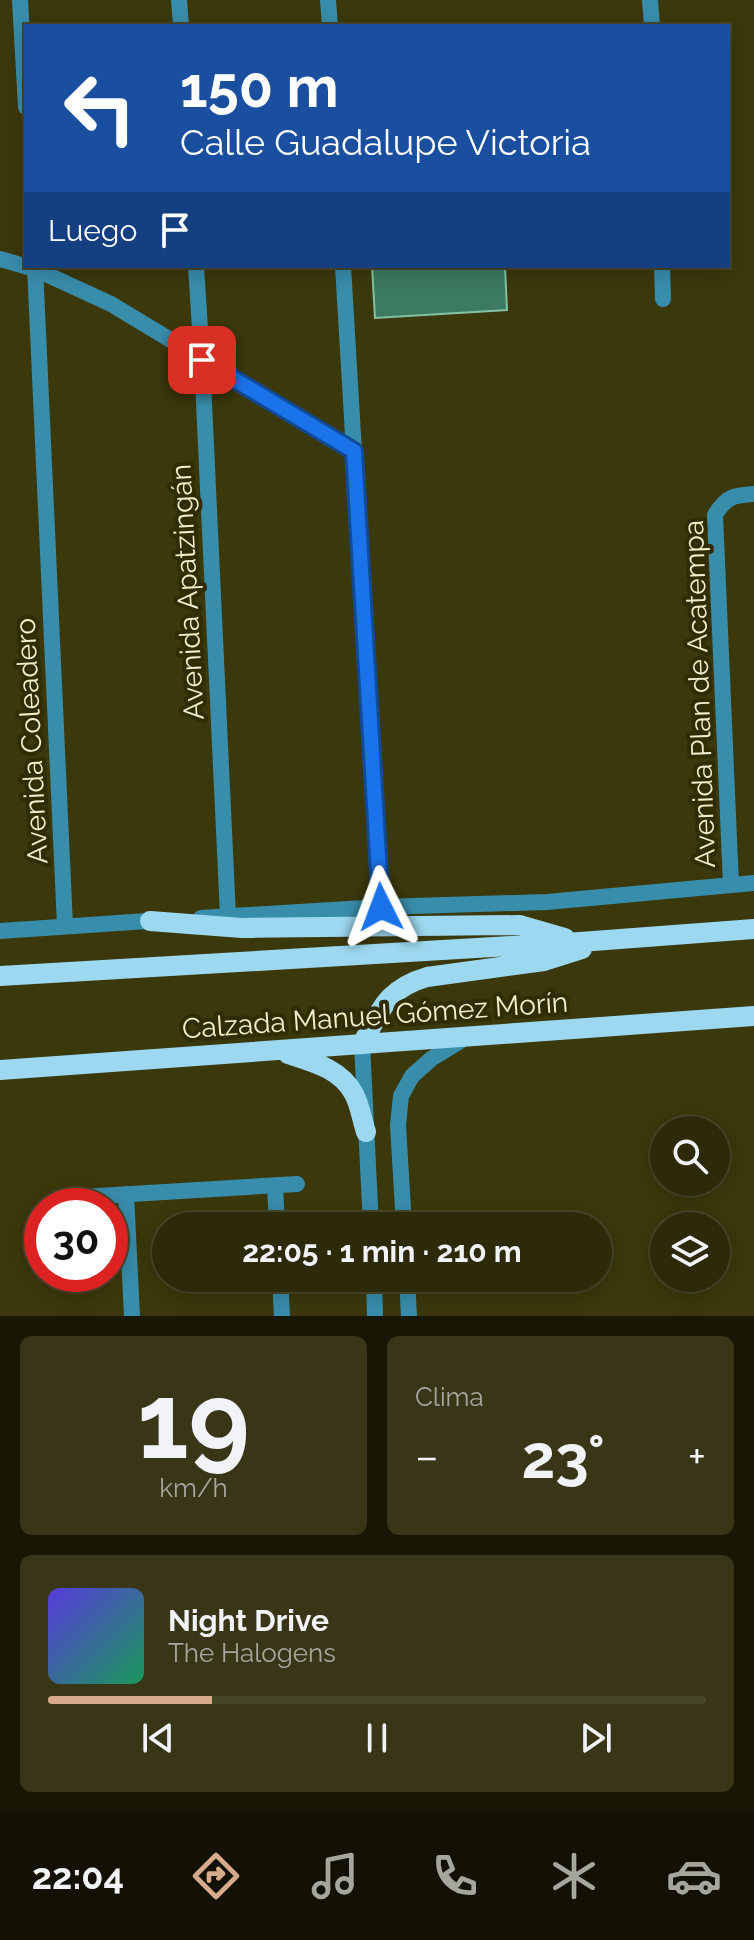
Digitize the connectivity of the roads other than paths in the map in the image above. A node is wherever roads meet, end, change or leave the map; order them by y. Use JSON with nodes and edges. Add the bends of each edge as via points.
{"nodes":[{"id":1,"x":20,"y":0,"type":"edge"},
{"id":2,"x":179,"y":0,"type":"edge"},
{"id":3,"x":328,"y":0,"type":"edge"},
{"id":4,"x":650,"y":0,"type":"edge"},
{"id":5,"x":181,"y":24,"type":"edge"},
{"id":6,"x":330,"y":24,"type":"edge"},
{"id":7,"x":652,"y":24,"type":"edge"},
{"id":8,"x":24,"y":71,"type":"edge"},
{"id":9,"x":0,"y":259,"type":"edge"},
{"id":10,"x":24,"y":265,"type":"edge"},
{"id":11,"x":35,"y":268,"type":"edge"},
{"id":12,"x":196,"y":268,"type":"edge"},
{"id":13,"x":343,"y":268,"type":"edge"},
{"id":14,"x":662,"y":268,"type":"edge"},
{"id":15,"x":663,"y":299,"type":"dead end"},
{"id":16,"x":202,"y":360,"type":"junction"},
{"id":17,"x":354,"y":451,"type":"junction"},
{"id":18,"x":754,"y":494,"type":"edge"},
{"id":19,"x":754,"y":883,"type":"edge"},
{"id":20,"x":731,"y":885,"type":"junction"},
{"id":21,"x":381,"y":907,"type":"junction"},
{"id":22,"x":228,"y":916,"type":"junction"},
{"id":23,"x":150,"y":921,"type":"junction"},
{"id":24,"x":65,"y":926,"type":"junction"},
{"id":25,"x":754,"y":929,"type":"edge"},
{"id":26,"x":0,"y":931,"type":"edge"},
{"id":27,"x":605,"y":941,"type":"junction"},
{"id":28,"x":580,"y":942,"type":"junction"},
{"id":29,"x":0,"y":976,"type":"edge"},
{"id":30,"x":754,"y":1016,"type":"edge"},
{"id":31,"x":466,"y":1038,"type":"junction"},
{"id":32,"x":362,"y":1044,"type":"junction"},
{"id":33,"x":276,"y":1050,"type":"junction"},
{"id":34,"x":0,"y":1070,"type":"edge"},
{"id":35,"x":366,"y":1132,"type":"junction"},
{"id":36,"x":297,"y":1184,"type":"dead end"},
{"id":37,"x":275,"y":1185,"type":"junction"},
{"id":38,"x":128,"y":1194,"type":"edge"},
{"id":39,"x":276,"y":1212,"type":"edge"},
{"id":40,"x":370,"y":1212,"type":"edge"},
{"id":41,"x":403,"y":1212,"type":"edge"},
{"id":42,"x":128,"y":1235,"type":"edge"},
{"id":43,"x":281,"y":1292,"type":"edge"},
{"id":44,"x":374,"y":1292,"type":"edge"},
{"id":45,"x":408,"y":1292,"type":"edge"},
{"id":46,"x":132,"y":1316,"type":"edge"},
{"id":47,"x":282,"y":1316,"type":"edge"},
{"id":48,"x":375,"y":1316,"type":"edge"},
{"id":49,"x":409,"y":1316,"type":"edge"}],
"edges":[{"from":1,"to":8,"type":"street"},
{"from":2,"to":5,"type":"street"},
{"from":3,"to":6,"type":"street"},
{"from":4,"to":7,"type":"street"},
{"from":9,"to":10,"type":"street"},
{"from":11,"to":16,"type":"street","via":[[111,304]]},
{"from":11,"to":24,"type":"street","name":"Avenida Coleadero"},
{"from":12,"to":16,"type":"street","name":"Avenida Apatzingán"},
{"from":13,"to":17,"type":"street"},
{"from":14,"to":15,"type":"street"},
{"from":16,"to":17,"type":"street"},
{"from":16,"to":22,"type":"street","name":"Avenida Apatzingán"},
{"from":17,"to":21,"type":"street"},
{"from":18,"to":20,"type":"street","name":"Avenida Plan de Acatempa","via":[[737,494],[715,515]]},
{"from":19,"to":20,"type":"street"},
{"from":20,"to":21,"type":"street","via":[[547,902]]},
{"from":21,"to":22,"type":"street"},
{"from":22,"to":23,"type":"street"},
{"from":23,"to":24,"type":"street"},
{"from":23,"to":28,"type":"main road","via":[[242,928],[520,925]]},
{"from":24,"to":26,"type":"street"},
{"from":25,"to":27,"type":"main road","name":"Calzada Manuel Gómez Morín"},
{"from":27,"to":28,"type":"main road","name":"Calzada Manuel Gómez Morín"},
{"from":27,"to":32,"type":"main road","via":[[544,961],[410,982],[385,1002]]},
{"from":28,"to":29,"type":"main road","name":"Calzada Manuel Gómez Morín"},
{"from":30,"to":31,"type":"main road","name":"Calzada Manuel Gómez Morín"},
{"from":31,"to":32,"type":"main road","name":"Calzada Manuel Gómez Morín"},
{"from":31,"to":41,"type":"street","via":[[431,1059],[412,1076],[401,1096]]},
{"from":32,"to":33,"type":"main road","name":"Calzada Manuel Gómez Morín"},
{"from":32,"to":35,"type":"street"},
{"from":33,"to":34,"type":"main road","name":"Calzada Manuel Gómez Morín"},
{"from":33,"to":35,"type":"main road","via":[[335,1072],[355,1096]]},
{"from":35,"to":40,"type":"street"},
{"from":36,"to":37,"type":"street"},
{"from":37,"to":38,"type":"street"},
{"from":37,"to":39,"type":"street"},
{"from":42,"to":46,"type":"street"},
{"from":43,"to":47,"type":"street"},
{"from":44,"to":48,"type":"street"},
{"from":45,"to":49,"type":"street"}]}
